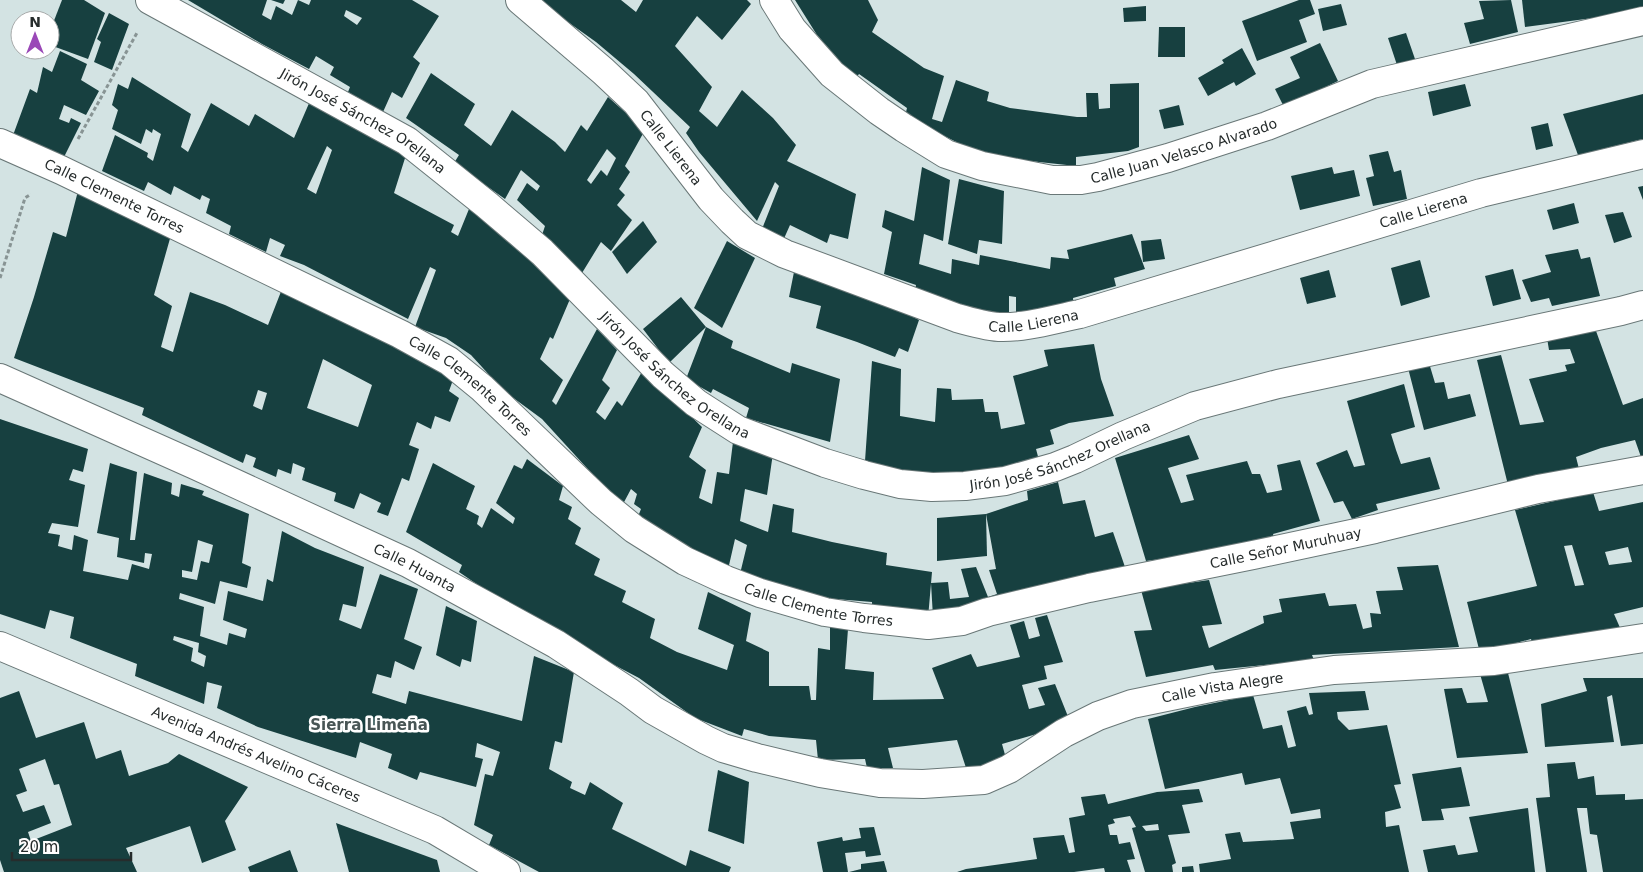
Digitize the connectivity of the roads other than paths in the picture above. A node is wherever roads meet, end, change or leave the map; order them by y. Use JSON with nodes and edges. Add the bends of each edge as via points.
{"nodes":[{"id":1,"x":520,"y":0,"type":"edge"},
{"id":2,"x":774,"y":0,"type":"edge"},
{"id":3,"x":152,"y":1,"type":"edge"},
{"id":4,"x":1643,"y":22,"type":"edge"},
{"id":5,"x":0,"y":143,"type":"edge"},
{"id":6,"x":1643,"y":154,"type":"edge"},
{"id":7,"x":1643,"y":304,"type":"edge"},
{"id":8,"x":0,"y":378,"type":"edge"},
{"id":9,"x":1643,"y":470,"type":"edge"},
{"id":10,"x":928,"y":625,"type":"joint"},
{"id":11,"x":1643,"y":638,"type":"edge"},
{"id":12,"x":0,"y":646,"type":"edge"},
{"id":13,"x":820,"y":773,"type":"joint"},
{"id":14,"x":463,"y":846,"type":"junction"},
{"id":15,"x":470,"y":872,"type":"edge"},
{"id":16,"x":506,"y":872,"type":"edge"}],
"edges":[{"from":1,"to":6,"type":"street","name":"Calle Lierena","via":[[636,102],[711,199],[748,234],[785,254],[957,318],[999,327],[1080,314],[1481,193]]},
{"from":2,"to":4,"type":"street","name":"Calle Juan Velasco Alvarado","via":[[792,29],[832,74],[904,128],[946,154],[989,168],[1052,180],[1098,177],[1168,158],[1267,126],[1372,84]]},
{"from":3,"to":7,"type":"street","name":"Jirón José Sánchez Orellana","via":[[407,141],[542,252],[662,375],[696,403],[738,430],[825,463],[900,484],[932,488],[1005,481],[1062,464],[1195,406],[1278,384]]},
{"from":5,"to":10,"type":"street","name":"Calle Clemente Torres","via":[[400,334],[449,361],[482,388],[601,502],[634,529],[685,561],[760,593],[825,612]]},
{"from":8,"to":13,"type":"street","name":"Calle Huanta","via":[[408,563],[556,644],[653,710],[706,740],[757,758]]},
{"from":9,"to":10,"type":"street","name":"Calle Señor Muruhuay","via":[[1538,489],[1366,531],[1089,588],[962,621]]},
{"from":11,"to":13,"type":"street","name":"Calle Vista Alegre","via":[[1494,661],[1334,670],[1150,700],[1098,716],[1064,733],[1009,769],[984,780],[880,783]]},
{"from":12,"to":14,"type":"street","name":"Avenida Andrés Avelino Cáceres","via":[[397,813]]},
{"from":14,"to":15,"type":"street"},
{"from":14,"to":16,"type":"street","name":"Avenida Andrés Avelino Cáceres"}]}
